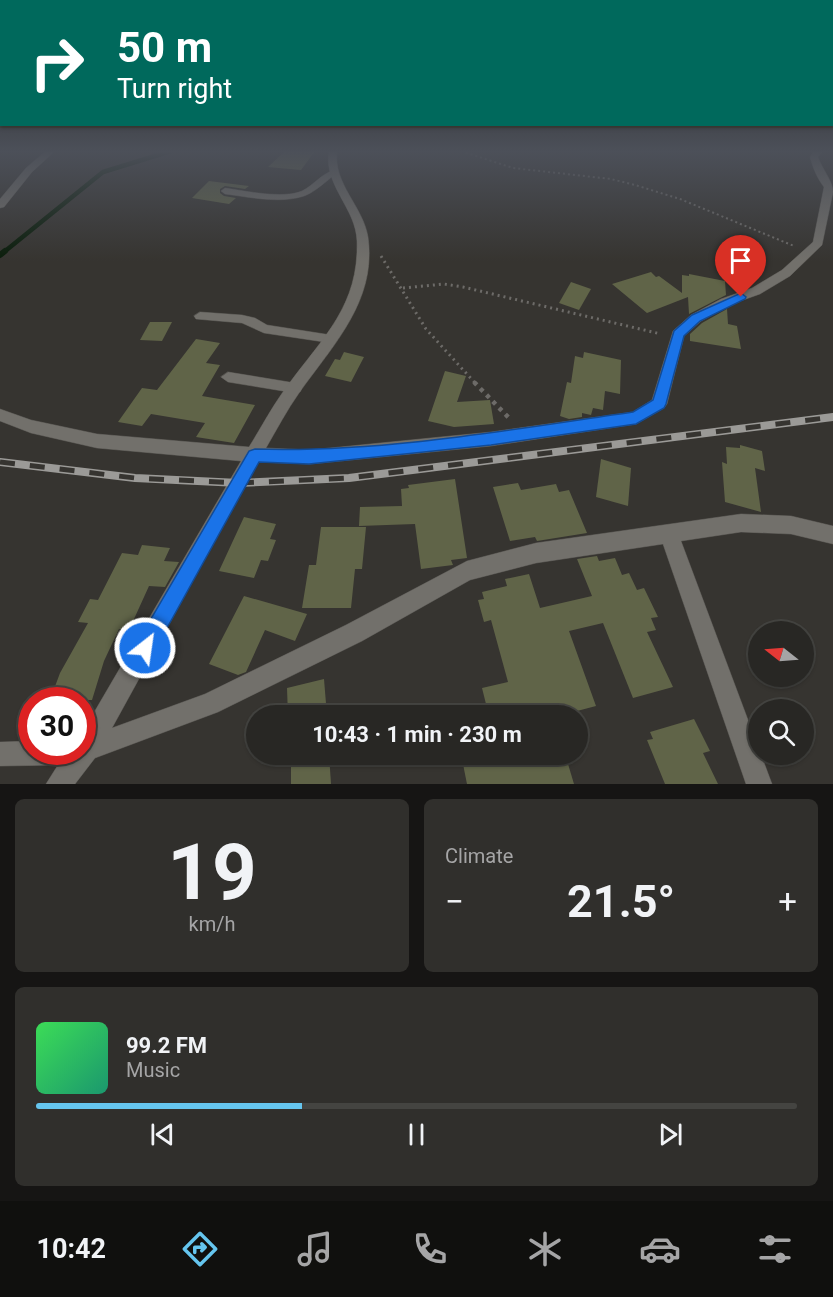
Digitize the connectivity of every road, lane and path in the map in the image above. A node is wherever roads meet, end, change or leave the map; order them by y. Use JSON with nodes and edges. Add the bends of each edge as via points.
{"nodes":[{"id":1,"x":14,"y":188,"type":"edge"},
{"id":2,"x":311,"y":188,"type":"edge"},
{"id":3,"x":342,"y":188,"type":"edge"},
{"id":4,"x":643,"y":188,"type":"edge"},
{"id":5,"x":831,"y":188,"type":"edge"},
{"id":6,"x":225,"y":191,"type":"dead end"},
{"id":7,"x":0,"y":204,"type":"edge"},
{"id":8,"x":362,"y":235,"type":"junction"},
{"id":9,"x":809,"y":252,"type":"junction"},
{"id":10,"x":403,"y":288,"type":"junction"},
{"id":11,"x":200,"y":316,"type":"dead end"},
{"id":12,"x":331,"y":339,"type":"junction"},
{"id":13,"x":676,"y":339,"type":"junction"},
{"id":14,"x":228,"y":377,"type":"dead end"},
{"id":15,"x":294,"y":388,"type":"junction"},
{"id":16,"x":0,"y":415,"type":"edge"},
{"id":17,"x":524,"y":434,"type":"junction"},
{"id":18,"x":255,"y":455,"type":"junction"},
{"id":19,"x":668,"y":532,"type":"junction"},
{"id":20,"x":833,"y":535,"type":"edge"},
{"id":21,"x":96,"y":727,"type":"edge"},
{"id":22,"x":96,"y":746,"type":"edge"},
{"id":23,"x":18,"y":753,"type":"edge"},
{"id":24,"x":0,"y":754,"type":"edge"},
{"id":25,"x":72,"y":765,"type":"edge"},
{"id":26,"x":59,"y":784,"type":"edge"},
{"id":27,"x":759,"y":784,"type":"edge"}],
"edges":[{"from":1,"to":7,"type":"street"},
{"from":2,"to":6,"type":"lane","via":[[301,194],[281,195]]},
{"from":3,"to":8,"type":"street"},
{"from":4,"to":9,"type":"path"},
{"from":5,"to":9,"type":"street","via":[[818,243]]},
{"from":8,"to":10,"type":"path"},
{"from":8,"to":12,"type":"street","via":[[356,294]]},
{"from":9,"to":13,"type":"street","via":[[786,273],[756,291],[696,318]]},
{"from":10,"to":13,"type":"path","via":[[444,284],[463,287]]},
{"from":10,"to":17,"type":"path","via":[[416,314],[441,345]]},
{"from":11,"to":12,"type":"lane","via":[[246,319],[264,328]]},
{"from":12,"to":15,"type":"street"},
{"from":13,"to":17,"type":"street","via":[[659,404],[636,418]]},
{"from":14,"to":15,"type":"lane"},
{"from":15,"to":18,"type":"street"},
{"from":16,"to":18,"type":"street","via":[[97,441]]},
{"from":17,"to":18,"type":"street","via":[[309,457]]},
{"from":18,"to":21,"type":"street"},
{"from":19,"to":20,"type":"street","via":[[741,523],[791,525]]},
{"from":19,"to":22,"type":"street","via":[[536,553],[467,571],[354,633],[210,704]]},
{"from":19,"to":27,"type":"street"},
{"from":23,"to":24,"type":"street"},
{"from":25,"to":26,"type":"street"}]}
